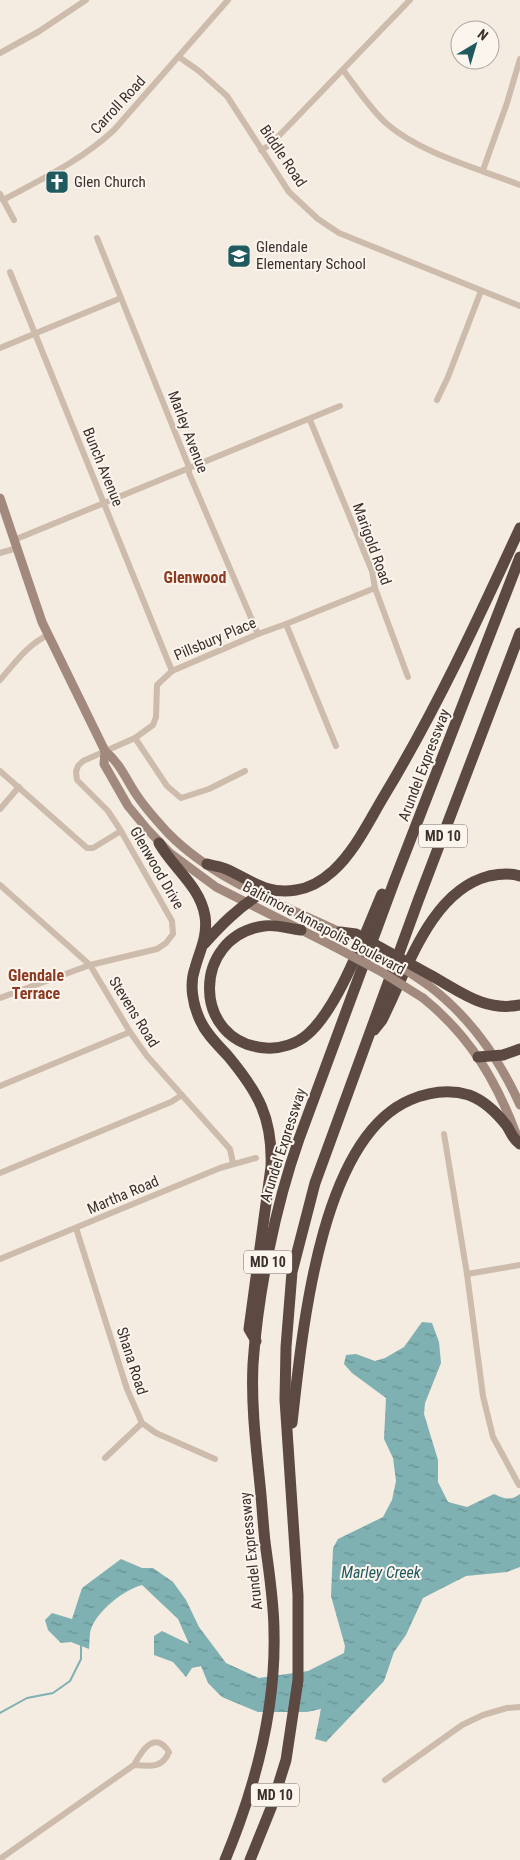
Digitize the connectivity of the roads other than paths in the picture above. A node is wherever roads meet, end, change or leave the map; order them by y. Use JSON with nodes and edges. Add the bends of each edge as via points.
{"nodes":[{"id":1,"x":86,"y":0,"type":"edge"},
{"id":2,"x":228,"y":0,"type":"edge"},
{"id":3,"x":410,"y":0,"type":"edge"},
{"id":4,"x":0,"y":53,"type":"edge"},
{"id":5,"x":179,"y":56,"type":"junction"},
{"id":6,"x":520,"y":59,"type":"edge"},
{"id":7,"x":343,"y":70,"type":"junction"},
{"id":8,"x":261,"y":150,"type":"junction"},
{"id":9,"x":483,"y":170,"type":"junction"},
{"id":10,"x":520,"y":185,"type":"edge"},
{"id":11,"x":2,"y":197,"type":"edge"},
{"id":12,"x":14,"y":220,"type":"dead end"},
{"id":13,"x":97,"y":238,"type":"dead end"},
{"id":14,"x":10,"y":272,"type":"dead end"},
{"id":15,"x":481,"y":291,"type":"junction"},
{"id":16,"x":121,"y":298,"type":"junction"},
{"id":17,"x":520,"y":306,"type":"edge"},
{"id":18,"x":35,"y":334,"type":"junction"},
{"id":19,"x":0,"y":348,"type":"edge"},
{"id":20,"x":437,"y":400,"type":"dead end"},
{"id":21,"x":340,"y":406,"type":"dead end"},
{"id":22,"x":310,"y":420,"type":"junction"},
{"id":23,"x":190,"y":467,"type":"junction"},
{"id":24,"x":0,"y":498,"type":"edge"},
{"id":25,"x":104,"y":503,"type":"junction"},
{"id":26,"x":520,"y":528,"type":"edge"},
{"id":27,"x":16,"y":544,"type":"junction"},
{"id":28,"x":0,"y":553,"type":"edge"},
{"id":29,"x":520,"y":557,"type":"edge"},
{"id":30,"x":375,"y":588,"type":"junction"},
{"id":31,"x":286,"y":624,"type":"junction"},
{"id":32,"x":520,"y":633,"type":"edge"},
{"id":33,"x":258,"y":634,"type":"junction"},
{"id":34,"x":48,"y":635,"type":"junction"},
{"id":35,"x":172,"y":671,"type":"junction"},
{"id":36,"x":408,"y":677,"type":"dead end"},
{"id":37,"x":0,"y":680,"type":"edge"},
{"id":38,"x":135,"y":738,"type":"junction"},
{"id":39,"x":336,"y":746,"type":"dead end"},
{"id":40,"x":106,"y":751,"type":"junction"},
{"id":41,"x":0,"y":771,"type":"edge"},
{"id":42,"x":245,"y":771,"type":"dead end"},
{"id":43,"x":19,"y":788,"type":"junction"},
{"id":44,"x":0,"y":809,"type":"edge"},
{"id":45,"x":121,"y":831,"type":"junction"},
{"id":46,"x":159,"y":843,"type":"junction"},
{"id":47,"x":207,"y":864,"type":"junction"},
{"id":48,"x":520,"y":876,"type":"edge"},
{"id":49,"x":394,"y":882,"type":"junction"},
{"id":50,"x":0,"y":885,"type":"edge"},
{"id":51,"x":260,"y":894,"type":"junction"},
{"id":52,"x":247,"y":902,"type":"junction"},
{"id":53,"x":301,"y":930,"type":"junction"},
{"id":54,"x":340,"y":932,"type":"joint"},
{"id":55,"x":204,"y":944,"type":"junction"},
{"id":56,"x":90,"y":966,"type":"junction"},
{"id":57,"x":430,"y":980,"type":"junction"},
{"id":58,"x":0,"y":998,"type":"edge"},
{"id":59,"x":520,"y":1005,"type":"edge"},
{"id":60,"x":130,"y":1032,"type":"junction"},
{"id":61,"x":366,"y":1039,"type":"junction"},
{"id":62,"x":520,"y":1050,"type":"edge"},
{"id":63,"x":493,"y":1055,"type":"junction"},
{"id":64,"x":478,"y":1057,"type":"junction"},
{"id":65,"x":0,"y":1086,"type":"edge"},
{"id":66,"x":182,"y":1094,"type":"junction"},
{"id":67,"x":520,"y":1104,"type":"edge"},
{"id":68,"x":444,"y":1134,"type":"dead end"},
{"id":69,"x":520,"y":1143,"type":"edge"},
{"id":70,"x":256,"y":1158,"type":"dead end"},
{"id":71,"x":233,"y":1164,"type":"junction"},
{"id":72,"x":0,"y":1173,"type":"edge"},
{"id":73,"x":76,"y":1228,"type":"junction"},
{"id":74,"x":0,"y":1259,"type":"edge"},
{"id":75,"x":520,"y":1265,"type":"edge"},
{"id":76,"x":468,"y":1274,"type":"junction"},
{"id":77,"x":256,"y":1341,"type":"junction"},
{"id":78,"x":142,"y":1423,"type":"junction"},
{"id":79,"x":105,"y":1458,"type":"dead end"},
{"id":80,"x":215,"y":1459,"type":"dead end"},
{"id":81,"x":288,"y":1459,"type":"junction"},
{"id":82,"x":519,"y":1485,"type":"edge"},
{"id":83,"x":520,"y":1707,"type":"edge"},
{"id":84,"x":134,"y":1765,"type":"junction"},
{"id":85,"x":385,"y":1780,"type":"dead end"},
{"id":86,"x":8,"y":1857,"type":"edge"},
{"id":87,"x":0,"y":1859,"type":"edge"},
{"id":88,"x":225,"y":1860,"type":"edge"},
{"id":89,"x":250,"y":1860,"type":"edge"}],
"edges":[{"from":1,"to":4,"type":"street"},
{"from":2,"to":5,"type":"street","name":"Carroll Road"},
{"from":3,"to":7,"type":"street"},
{"from":5,"to":8,"type":"street","name":"Biddle Road","via":[[227,96]]},
{"from":5,"to":11,"type":"street","name":"Carroll Road","via":[[99,144]]},
{"from":6,"to":9,"type":"street"},
{"from":7,"to":8,"type":"street","via":[[270,145]]},
{"from":7,"to":9,"type":"street","via":[[372,108],[396,131],[434,152]]},
{"from":8,"to":15,"type":"street","name":"Biddle Road","via":[[290,192],[318,219],[339,233]]},
{"from":9,"to":10,"type":"street"},
{"from":11,"to":12,"type":"street"},
{"from":13,"to":16,"type":"street","name":"Marley Avenue"},
{"from":14,"to":18,"type":"street","name":"Bunch Avenue"},
{"from":15,"to":17,"type":"street","name":"Biddle Road"},
{"from":15,"to":20,"type":"street"},
{"from":16,"to":18,"type":"street"},
{"from":16,"to":23,"type":"street","name":"Marley Avenue"},
{"from":18,"to":19,"type":"street"},
{"from":18,"to":25,"type":"street","name":"Bunch Avenue"},
{"from":21,"to":22,"type":"street"},
{"from":22,"to":23,"type":"street"},
{"from":22,"to":30,"type":"street","name":"Marigold Road","via":[[372,572]]},
{"from":23,"to":25,"type":"street"},
{"from":23,"to":33,"type":"street","name":"Marley Avenue","via":[[189,473]]},
{"from":24,"to":27,"type":"main road","name":"Baltimore Annapolis Boulevard"},
{"from":25,"to":27,"type":"street"},
{"from":25,"to":35,"type":"street","name":"Bunch Avenue"},
{"from":26,"to":47,"type":"highway","via":[[418,738],[362,833],[334,870],[311,886],[279,891],[266,889],[224,868]]},
{"from":27,"to":28,"type":"street"},
{"from":27,"to":34,"type":"main road","name":"Baltimore Annapolis Boulevard"},
{"from":29,"to":49,"type":"highway","name":"Arundel Expressway","number":"MD 10"},
{"from":30,"to":31,"type":"street","name":"Pillsbury Place"},
{"from":30,"to":36,"type":"street","name":"Marigold Road"},
{"from":31,"to":33,"type":"street","name":"Pillsbury Place"},
{"from":31,"to":39,"type":"street"},
{"from":32,"to":61,"type":"highway","number":"MD 10"},
{"from":33,"to":35,"type":"street","name":"Pillsbury Place"},
{"from":34,"to":37,"type":"street","via":[[28,648]]},
{"from":34,"to":40,"type":"main road","name":"Baltimore Annapolis Boulevard"},
{"from":35,"to":38,"type":"street","name":"Pillsbury Place","via":[[157,686],[153,725]]},
{"from":38,"to":40,"type":"street","name":"Pillsbury Place"},
{"from":38,"to":42,"type":"street","via":[[168,786],[181,798],[209,789]]},
{"from":40,"to":45,"type":"street","name":"Glenwood Drive","via":[[83,761],[76,772],[77,780],[108,812]]},
{"from":40,"to":46,"type":"main road","name":"Baltimore Annapolis Boulevard","via":[[104,764],[138,820]]},
{"from":40,"to":47,"type":"main road","name":"Baltimore Annapolis Boulevard","via":[[168,832]]},
{"from":41,"to":43,"type":"street"},
{"from":43,"to":44,"type":"street"},
{"from":43,"to":45,"type":"street","via":[[87,848],[93,848]]},
{"from":45,"to":56,"type":"street","name":"Glenwood Drive","via":[[172,921],[173,934],[157,950]]},
{"from":46,"to":52,"type":"main road","name":"Baltimore Annapolis Boulevard","via":[[203,878]]},
{"from":46,"to":55,"type":"highway","via":[[197,895],[205,916]]},
{"from":47,"to":51,"type":"main road","name":"Baltimore Annapolis Boulevard"},
{"from":48,"to":61,"type":"highway","via":[[496,875],[478,879],[458,891],[444,905],[423,934],[382,1020]]},
{"from":49,"to":53,"type":"highway","via":[[383,891],[333,1001],[307,1035],[275,1048],[259,1048],[235,1038],[215,1015],[209,995],[210,976],[219,952],[248,929],[266,926]]},
{"from":49,"to":77,"type":"highway","name":"Arundel Expressway","number":"MD 10","via":[[287,1173],[263,1288]]},
{"from":50,"to":56,"type":"street","name":"Stevens Road"},
{"from":51,"to":52,"type":"highway"},
{"from":51,"to":54,"type":"main road","name":"Baltimore Annapolis Boulevard"},
{"from":52,"to":53,"type":"main road","name":"Baltimore Annapolis Boulevard"},
{"from":52,"to":55,"type":"highway"},
{"from":53,"to":64,"type":"main road","name":"Baltimore Annapolis Boulevard","bridge":true,"via":[[380,971],[423,998],[452,1024]]},
{"from":54,"to":57,"type":"highway","bridge":true,"via":[[356,934]]},
{"from":55,"to":77,"type":"highway","via":[[194,970],[192,991],[196,1012],[206,1031],[253,1088],[270,1133],[271,1167],[249,1328]]},
{"from":56,"to":58,"type":"street","name":"Glenwood Drive"},
{"from":56,"to":60,"type":"street","name":"Stevens Road"},
{"from":57,"to":59,"type":"highway","via":[[486,1005]]},
{"from":57,"to":63,"type":"main road"},
{"from":60,"to":65,"type":"street"},
{"from":60,"to":66,"type":"street","name":"Stevens Road","via":[[146,1056]]},
{"from":61,"to":81,"type":"highway","number":"MD 10","via":[[315,1183],[292,1272],[286,1382]]},
{"from":62,"to":63,"type":"highway"},
{"from":63,"to":64,"type":"highway"},
{"from":63,"to":67,"type":"main road"},
{"from":64,"to":69,"type":"main road","name":"Baltimore Annapolis Boulevard","via":[[502,1096]]},
{"from":66,"to":71,"type":"street","name":"Stevens Road","via":[[230,1150]]},
{"from":66,"to":72,"type":"street","via":[[171,1102]]},
{"from":68,"to":76,"type":"street"},
{"from":69,"to":81,"type":"highway","via":[[512,1138],[499,1116],[480,1100],[438,1091],[398,1105],[368,1134],[342,1179],[318,1258],[302,1333]]},
{"from":70,"to":71,"type":"street","name":"Martha Road"},
{"from":71,"to":73,"type":"street","name":"Martha Road"},
{"from":73,"to":74,"type":"street","name":"Martha Road"},
{"from":73,"to":78,"type":"street","name":"Shana Road","via":[[127,1389]]},
{"from":75,"to":76,"type":"street"},
{"from":76,"to":82,"type":"street","via":[[483,1396],[493,1437]]},
{"from":77,"to":88,"type":"highway","name":"Arundel Expressway","number":"MD 10","via":[[253,1365],[255,1443],[270,1579],[273,1661],[265,1730],[248,1798]]},
{"from":78,"to":79,"type":"street"},
{"from":78,"to":80,"type":"street","via":[[156,1433]]},
{"from":81,"to":89,"type":"highway","number":"MD 10","via":[[298,1595],[299,1662],[286,1760]]},
{"from":83,"to":85,"type":"street","via":[[507,1708],[462,1725]]},
{"from":84,"to":84,"type":"street","via":[[162,1764],[169,1752],[157,1742],[149,1744]]},
{"from":84,"to":86,"type":"street"},
{"from":86,"to":87,"type":"street"}]}
